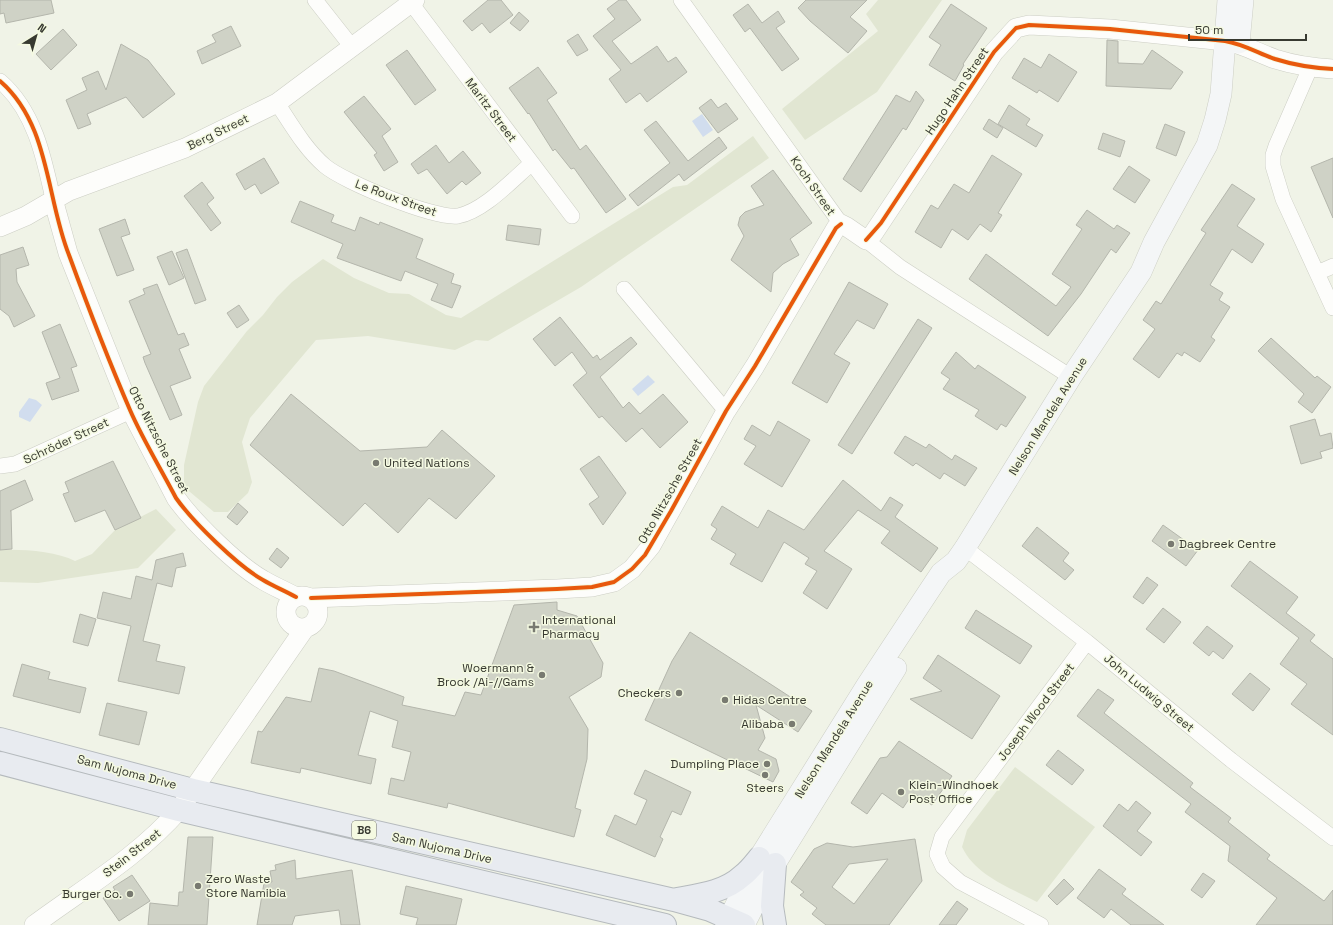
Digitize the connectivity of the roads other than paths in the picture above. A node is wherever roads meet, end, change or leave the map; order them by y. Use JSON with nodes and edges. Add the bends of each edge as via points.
{"nodes":[{"id":1,"x":315,"y":0,"type":"edge"},
{"id":2,"x":682,"y":0,"type":"edge"},
{"id":3,"x":1228,"y":0,"type":"edge"},
{"id":4,"x":1243,"y":0,"type":"edge"},
{"id":5,"x":413,"y":2,"type":"edge"},
{"id":6,"x":1232,"y":42,"type":"junction"},
{"id":7,"x":352,"y":47,"type":"junction"},
{"id":8,"x":1310,"y":68,"type":"junction"},
{"id":9,"x":1333,"y":69,"type":"edge"},
{"id":10,"x":0,"y":81,"type":"edge"},
{"id":11,"x":277,"y":103,"type":"junction"},
{"id":12,"x":532,"y":163,"type":"junction"},
{"id":13,"x":53,"y":199,"type":"junction"},
{"id":14,"x":572,"y":216,"type":"dead end"},
{"id":15,"x":841,"y":224,"type":"junction"},
{"id":16,"x":0,"y":228,"type":"edge"},
{"id":17,"x":866,"y":240,"type":"junction"},
{"id":18,"x":1333,"y":266,"type":"edge"},
{"id":19,"x":1317,"y":273,"type":"junction"},
{"id":20,"x":624,"y":289,"type":"dead end"},
{"id":21,"x":1333,"y":308,"type":"edge"},
{"id":22,"x":1072,"y":376,"type":"junction"},
{"id":23,"x":131,"y":411,"type":"junction"},
{"id":24,"x":726,"y":411,"type":"junction"},
{"id":25,"x":0,"y":466,"type":"edge"},
{"id":26,"x":960,"y":555,"type":"junction"},
{"id":27,"x":299,"y":607,"type":"junction"},
{"id":28,"x":1088,"y":642,"type":"junction"},
{"id":29,"x":279,"y":664,"type":"junction"},
{"id":30,"x":0,"y":739,"type":"edge"},
{"id":31,"x":0,"y":763,"type":"edge"},
{"id":32,"x":193,"y":790,"type":"junction"},
{"id":33,"x":179,"y":810,"type":"junction"},
{"id":34,"x":1333,"y":838,"type":"edge"},
{"id":35,"x":767,"y":861,"type":"junction"},
{"id":36,"x":674,"y":900,"type":"junction"},
{"id":37,"x":736,"y":923,"type":"edge"},
{"id":38,"x":34,"y":925,"type":"edge"},
{"id":39,"x":665,"y":925,"type":"edge"},
{"id":40,"x":775,"y":925,"type":"edge"},
{"id":41,"x":1041,"y":925,"type":"edge"}],
"edges":[{"from":1,"to":7,"type":"street"},
{"from":2,"to":15,"type":"street","name":"Koch Street"},
{"from":3,"to":6,"type":"main road","name":"Nelson Mandela Avenue"},
{"from":4,"to":6,"type":"main road","name":"Nelson Mandela Avenue"},
{"from":5,"to":7,"type":"street","name":"Berg Street"},
{"from":5,"to":12,"type":"street","name":"Maritz Street"},
{"from":6,"to":8,"type":"street","name":"Hugo Hahn Street","via":[[1276,59]]},
{"from":6,"to":17,"type":"street","name":"Hugo Hahn Street","via":[[1051,25],[1016,28],[994,52],[881,223]]},
{"from":6,"to":22,"type":"main road","name":"Nelson Mandela Avenue","via":[[1216,120],[1207,145],[1154,242],[1141,272]]},
{"from":7,"to":11,"type":"street","name":"Berg Street"},
{"from":8,"to":9,"type":"street","name":"Hugo Hahn Street"},
{"from":8,"to":19,"type":"street","via":[[1273,155],[1273,166],[1284,199]]},
{"from":10,"to":13,"type":"street","via":[[13,93],[26,113],[45,163]]},
{"from":11,"to":12,"type":"street","name":"Le Roux Street","via":[[305,144],[333,173],[403,202],[447,216],[459,216],[484,204]]},
{"from":11,"to":13,"type":"street","name":"Berg Street","via":[[185,148]]},
{"from":12,"to":14,"type":"street","name":"Maritz Street"},
{"from":13,"to":16,"type":"street","name":"Berg Street"},
{"from":13,"to":23,"type":"street","name":"Otto Nitzsche Street","via":[[68,253]]},
{"from":15,"to":17,"type":"street","name":"Koch Street"},
{"from":15,"to":24,"type":"street","name":"Otto Nitzsche Street","via":[[836,228],[763,354]]},
{"from":17,"to":22,"type":"street","name":"Koch Street","via":[[900,267]]},
{"from":18,"to":19,"type":"street"},
{"from":19,"to":21,"type":"street"},
{"from":20,"to":24,"type":"street"},
{"from":22,"to":26,"type":"main road","name":"Nelson Mandela Avenue"},
{"from":23,"to":25,"type":"street","name":"Schröder Street","via":[[15,464]]},
{"from":23,"to":27,"type":"street","name":"Otto Nitzsche Street","via":[[176,498],[184,508],[226,550]]},
{"from":24,"to":27,"type":"street","name":"Otto Nitzsche Street","via":[[651,546],[632,569],[614,582],[592,587],[558,589],[354,597]]},
{"from":26,"to":28,"type":"street","name":"John Ludwig Street"},
{"from":26,"to":35,"type":"main road","name":"Nelson Mandela Avenue","via":[[950,580]]},
{"from":27,"to":29,"type":"street","name":"Stein Street"},
{"from":27,"to":29,"type":"street","name":"Stein Street","via":[[313,624],[305,628]]},
{"from":28,"to":34,"type":"street","name":"John Ludwig Street","via":[[1231,760]]},
{"from":28,"to":41,"type":"street","name":"Joseph Wood Street","via":[[942,837],[937,854],[943,867],[960,882]]},
{"from":29,"to":32,"type":"street","name":"Stein Street"},
{"from":30,"to":32,"type":"highway","name":"Sam Nujoma Drive","number":"B6"},
{"from":31,"to":33,"type":"highway","name":"Sam Nujoma Drive","number":"B6"},
{"from":32,"to":33,"type":"street","name":"Stein Street"},
{"from":32,"to":36,"type":"highway","name":"Sam Nujoma Drive","number":"B6"},
{"from":33,"to":38,"type":"street","name":"Stein Street","via":[[144,846]]},
{"from":33,"to":39,"type":"highway","name":"Sam Nujoma Drive","number":"B6"},
{"from":35,"to":36,"type":"highway","via":[[726,886]]},
{"from":35,"to":37,"type":"main road","name":"Nelson Mandela Avenue"},
{"from":35,"to":40,"type":"highway"},
{"from":36,"to":37,"type":"highway","name":"Sam Nujoma Drive","number":"B6","via":[[710,910]]}]}
